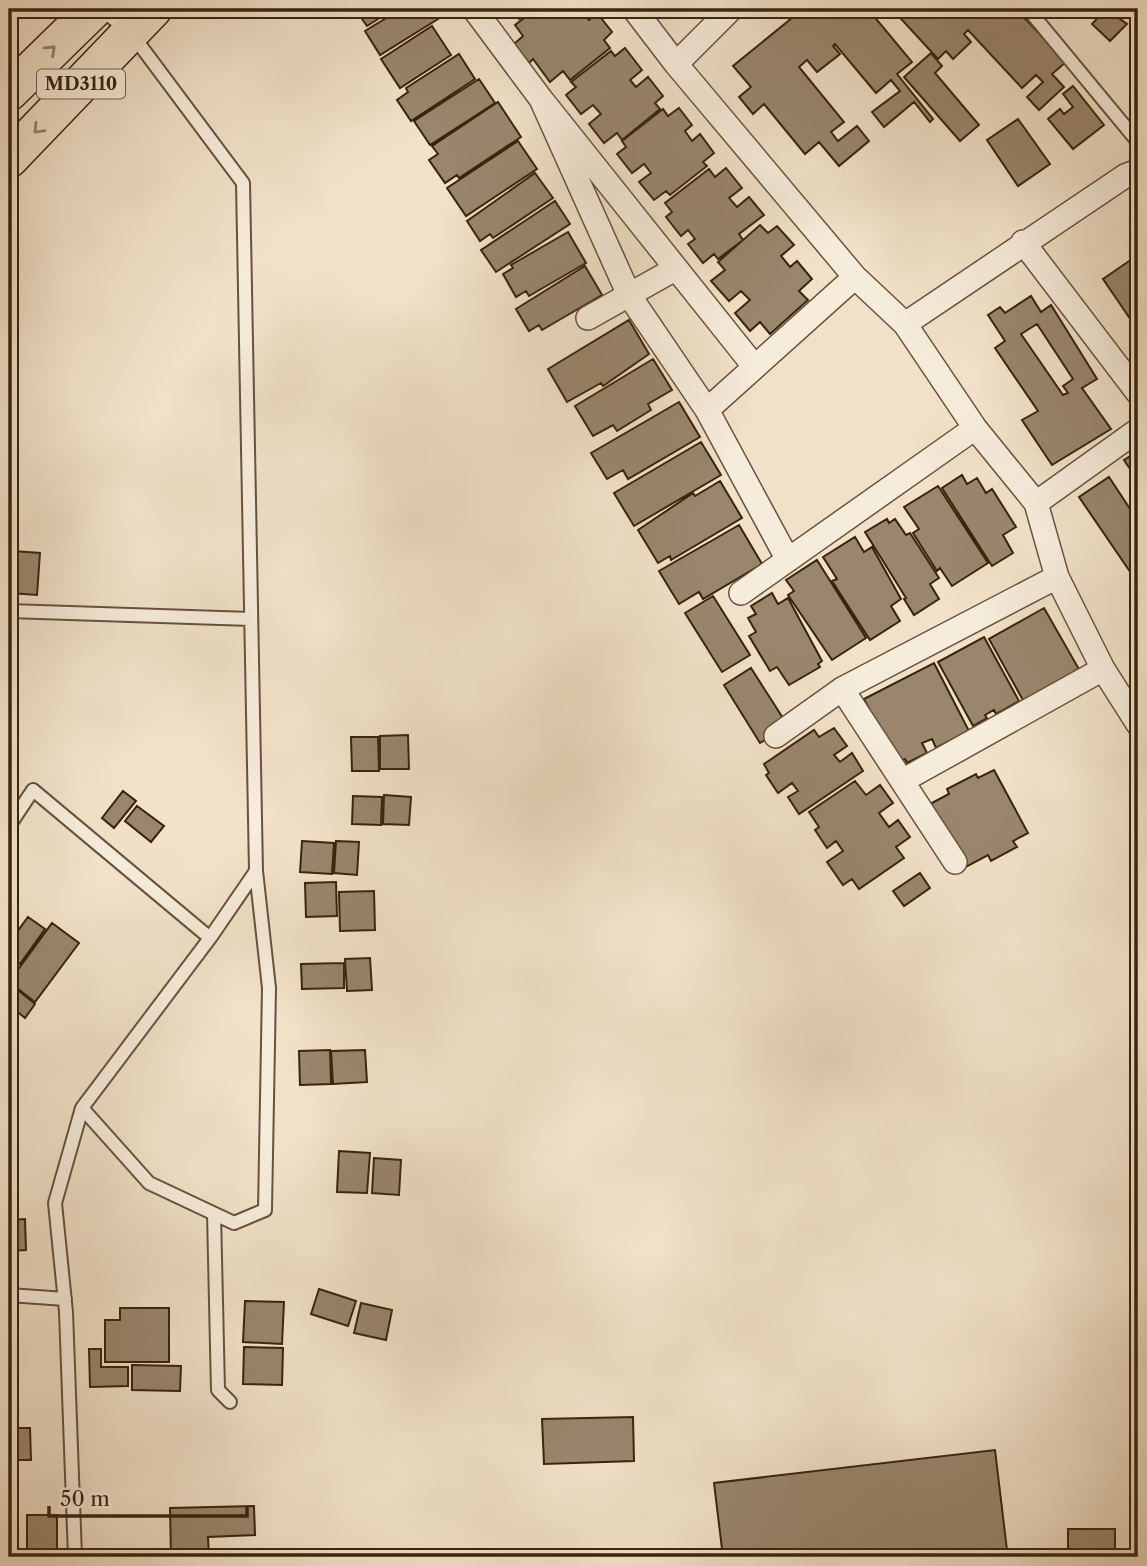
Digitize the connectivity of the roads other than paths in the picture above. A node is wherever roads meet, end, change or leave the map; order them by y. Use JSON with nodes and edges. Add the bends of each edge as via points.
{"nodes":[{"id":1,"x":94,"y":9,"type":"edge"},
{"id":2,"x":101,"y":9,"type":"edge"},
{"id":3,"x":474,"y":9,"type":"edge"},
{"id":4,"x":634,"y":9,"type":"edge"},
{"id":5,"x":731,"y":9,"type":"edge"},
{"id":6,"x":1028,"y":9,"type":"edge"},
{"id":7,"x":142,"y":21,"type":"edge"},
{"id":8,"x":676,"y":64,"type":"junction"},
{"id":9,"x":9,"y":92,"type":"edge"},
{"id":10,"x":541,"y":99,"type":"junction"},
{"id":11,"x":1138,"y":142,"type":"edge"},
{"id":12,"x":9,"y":159,"type":"edge"},
{"id":13,"x":1138,"y":172,"type":"edge"},
{"id":14,"x":1023,"y":242,"type":"junction"},
{"id":15,"x":675,"y":269,"type":"junction"},
{"id":16,"x":855,"y":277,"type":"junction"},
{"id":17,"x":629,"y":295,"type":"junction"},
{"id":18,"x":588,"y":318,"type":"dead end"},
{"id":19,"x":905,"y":324,"type":"junction"},
{"id":20,"x":754,"y":366,"type":"junction"},
{"id":21,"x":1138,"y":393,"type":"edge"},
{"id":22,"x":707,"y":410,"type":"junction"},
{"id":23,"x":975,"y":428,"type":"junction"},
{"id":24,"x":1138,"y":430,"type":"edge"},
{"id":25,"x":1036,"y":503,"type":"junction"},
{"id":26,"x":788,"y":560,"type":"junction"},
{"id":27,"x":1057,"y":577,"type":"junction"},
{"id":28,"x":741,"y":593,"type":"dead end"},
{"id":29,"x":9,"y":611,"type":"edge"},
{"id":30,"x":251,"y":619,"type":"junction"},
{"id":31,"x":1104,"y":669,"type":"junction"},
{"id":32,"x":842,"y":689,"type":"junction"},
{"id":33,"x":1138,"y":724,"type":"edge"},
{"id":34,"x":776,"y":736,"type":"dead end"},
{"id":35,"x":902,"y":781,"type":"junction"},
{"id":36,"x":9,"y":826,"type":"edge"},
{"id":37,"x":956,"y":862,"type":"dead end"},
{"id":38,"x":256,"y":871,"type":"junction"},
{"id":39,"x":210,"y":938,"type":"junction"},
{"id":40,"x":82,"y":1108,"type":"junction"},
{"id":41,"x":214,"y":1214,"type":"junction"},
{"id":42,"x":9,"y":1295,"type":"edge"},
{"id":43,"x":65,"y":1299,"type":"junction"},
{"id":44,"x":230,"y":1402,"type":"dead end"},
{"id":45,"x":75,"y":1557,"type":"edge"}],
"edges":[{"from":9,"to":1,"type":"main road","number":"MD3110","one_way":true},
{"from":2,"to":7,"type":"lane"},
{"from":3,"to":10,"type":"street"},
{"from":4,"to":8,"type":"street"},
{"from":5,"to":8,"type":"street"},
{"from":6,"to":11,"type":"lane"},
{"from":7,"to":12,"type":"main road","number":"MD3110","one_way":true},
{"from":7,"to":30,"type":"lane","via":[[243,183]]},
{"from":8,"to":16,"type":"street"},
{"from":10,"to":15,"type":"street"},
{"from":10,"to":17,"type":"street"},
{"from":13,"to":14,"type":"street"},
{"from":14,"to":19,"type":"street"},
{"from":14,"to":21,"type":"street"},
{"from":15,"to":17,"type":"street"},
{"from":15,"to":20,"type":"street"},
{"from":16,"to":19,"type":"street"},
{"from":16,"to":20,"type":"street"},
{"from":17,"to":18,"type":"street"},
{"from":17,"to":22,"type":"street"},
{"from":19,"to":23,"type":"street"},
{"from":20,"to":22,"type":"street"},
{"from":22,"to":26,"type":"street"},
{"from":23,"to":25,"type":"street"},
{"from":23,"to":26,"type":"street"},
{"from":24,"to":25,"type":"street"},
{"from":25,"to":27,"type":"street"},
{"from":26,"to":28,"type":"street"},
{"from":27,"to":31,"type":"street"},
{"from":27,"to":32,"type":"street"},
{"from":29,"to":30,"type":"lane"},
{"from":30,"to":38,"type":"lane"},
{"from":31,"to":33,"type":"street"},
{"from":31,"to":35,"type":"street"},
{"from":32,"to":34,"type":"street"},
{"from":32,"to":35,"type":"street"},
{"from":35,"to":37,"type":"street"},
{"from":36,"to":39,"type":"lane","via":[[33,790]]},
{"from":38,"to":39,"type":"lane"},
{"from":38,"to":41,"type":"lane","via":[[270,988],[265,1210],[234,1223]]},
{"from":39,"to":40,"type":"lane"},
{"from":40,"to":41,"type":"lane","via":[[149,1183]]},
{"from":40,"to":43,"type":"lane","via":[[55,1203]]},
{"from":41,"to":44,"type":"lane","via":[[218,1391]]},
{"from":42,"to":43,"type":"lane"},
{"from":43,"to":45,"type":"lane"}]}
